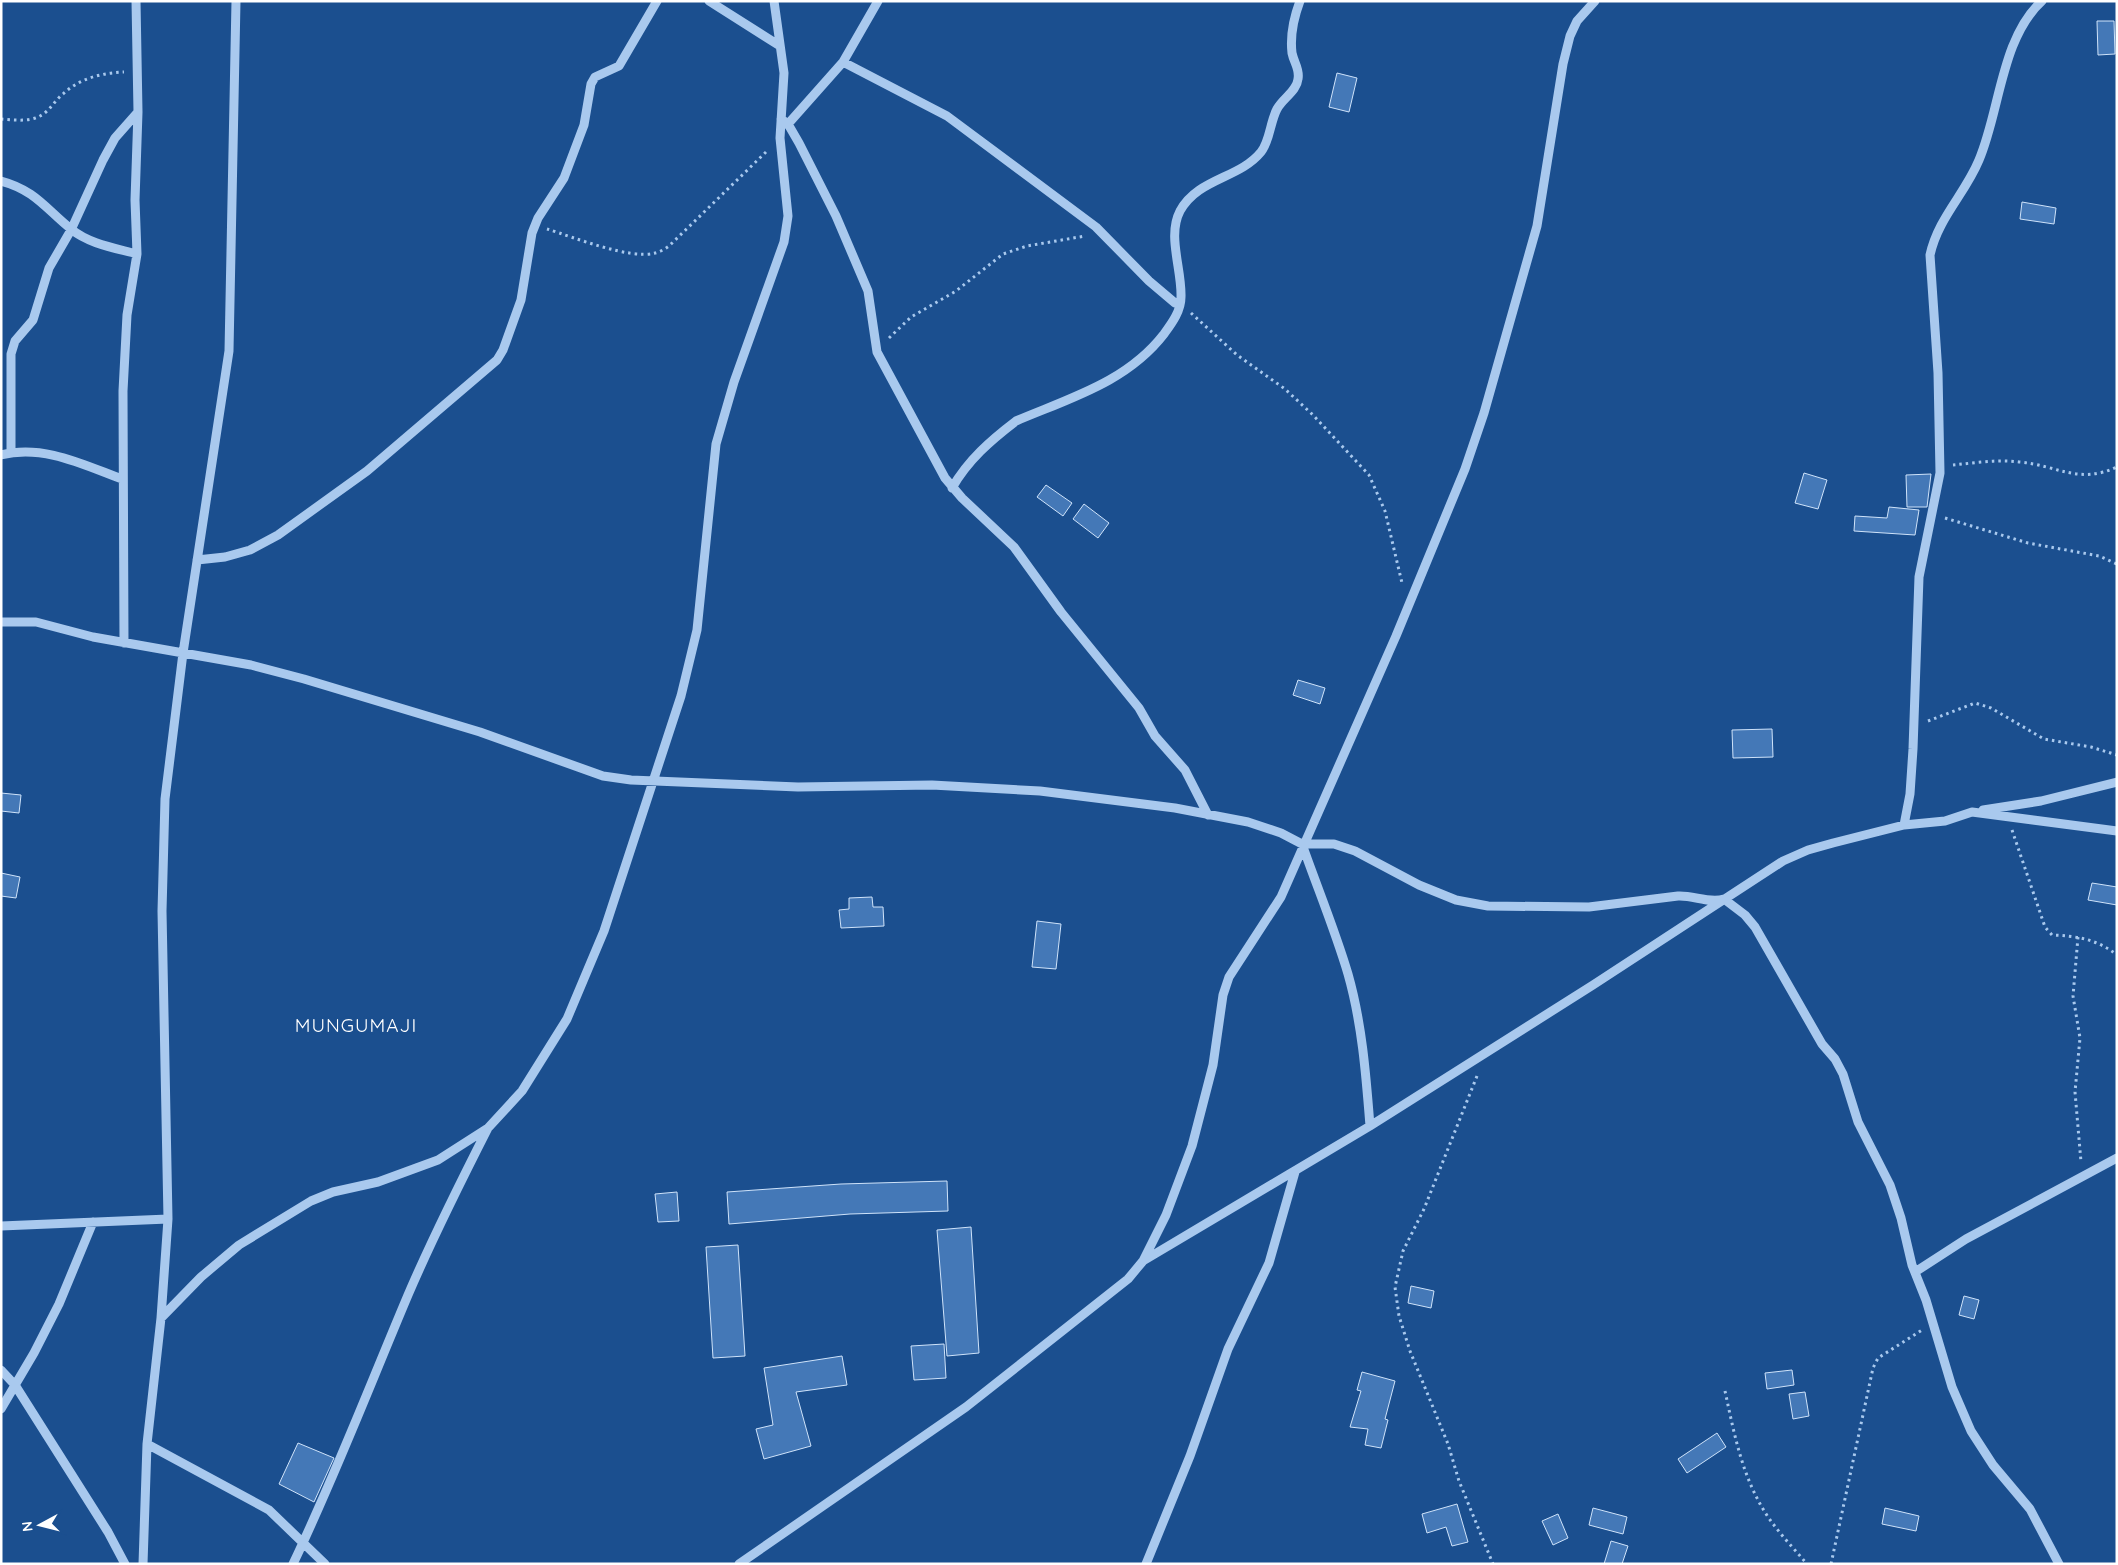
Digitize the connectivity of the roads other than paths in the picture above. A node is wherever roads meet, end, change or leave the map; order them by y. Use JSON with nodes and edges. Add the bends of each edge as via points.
{"nodes":[{"id":1,"x":136,"y":1,"type":"edge"},
{"id":2,"x":236,"y":1,"type":"edge"},
{"id":3,"x":657,"y":1,"type":"edge"},
{"id":4,"x":709,"y":1,"type":"edge"},
{"id":5,"x":774,"y":1,"type":"edge"},
{"id":6,"x":878,"y":1,"type":"edge"},
{"id":7,"x":1300,"y":1,"type":"edge"},
{"id":8,"x":1595,"y":1,"type":"edge"},
{"id":9,"x":2042,"y":1,"type":"edge"},
{"id":10,"x":780,"y":46,"type":"junction"},
{"id":11,"x":844,"y":62,"type":"junction"},
{"id":12,"x":138,"y":112,"type":"junction"},
{"id":13,"x":785,"y":122,"type":"junction"},
{"id":14,"x":1,"y":180,"type":"edge"},
{"id":15,"x":71,"y":230,"type":"junction"},
{"id":16,"x":137,"y":254,"type":"junction"},
{"id":17,"x":1180,"y":303,"type":"junction"},
{"id":18,"x":11,"y":452,"type":"junction"},
{"id":19,"x":1,"y":455,"type":"edge"},
{"id":20,"x":122,"y":479,"type":"junction"},
{"id":21,"x":952,"y":488,"type":"junction"},
{"id":22,"x":197,"y":560,"type":"junction"},
{"id":23,"x":1,"y":622,"type":"edge"},
{"id":24,"x":124,"y":643,"type":"junction"},
{"id":25,"x":183,"y":653,"type":"junction"},
{"id":26,"x":652,"y":780,"type":"junction"},
{"id":27,"x":2117,"y":782,"type":"edge"},
{"id":28,"x":1972,"y":812,"type":"junction"},
{"id":29,"x":1208,"y":815,"type":"junction"},
{"id":30,"x":1904,"y":825,"type":"junction"},
{"id":31,"x":2117,"y":831,"type":"edge"},
{"id":32,"x":1302,"y":844,"type":"junction"},
{"id":33,"x":1724,"y":898,"type":"junction"},
{"id":34,"x":1370,"y":1126,"type":"junction"},
{"id":35,"x":488,"y":1128,"type":"junction"},
{"id":36,"x":2117,"y":1158,"type":"edge"},
{"id":37,"x":1295,"y":1172,"type":"junction"},
{"id":38,"x":168,"y":1219,"type":"junction"},
{"id":39,"x":93,"y":1222,"type":"junction"},
{"id":40,"x":1,"y":1226,"type":"edge"},
{"id":41,"x":1143,"y":1261,"type":"junction"},
{"id":42,"x":1915,"y":1272,"type":"junction"},
{"id":43,"x":161,"y":1318,"type":"junction"},
{"id":44,"x":1,"y":1370,"type":"edge"},
{"id":45,"x":15,"y":1384,"type":"junction"},
{"id":46,"x":1,"y":1409,"type":"edge"},
{"id":47,"x":147,"y":1444,"type":"junction"},
{"id":48,"x":304,"y":1542,"type":"junction"},
{"id":49,"x":125,"y":1564,"type":"edge"},
{"id":50,"x":143,"y":1564,"type":"edge"},
{"id":51,"x":293,"y":1564,"type":"edge"},
{"id":52,"x":324,"y":1564,"type":"edge"},
{"id":53,"x":739,"y":1564,"type":"edge"},
{"id":54,"x":1146,"y":1564,"type":"edge"},
{"id":55,"x":2058,"y":1564,"type":"edge"}],
"edges":[{"from":1,"to":12,"type":"street"},
{"from":2,"to":22,"type":"street","via":[[229,351]]},
{"from":3,"to":22,"type":"street","via":[[619,66],[595,77],[591,84],[584,125],[564,178],[535,225],[521,300],[497,360],[367,471],[278,535],[250,550]]},
{"from":4,"to":10,"type":"street"},
{"from":5,"to":10,"type":"street"},
{"from":6,"to":11,"type":"street"},
{"from":7,"to":17,"type":"street","via":[[1294,17],[1292,54],[1298,80],[1277,110],[1263,150],[1251,163],[1202,187],[1180,211],[1175,226]]},
{"from":8,"to":32,"type":"street","via":[[1570,36],[1537,226],[1466,469]]},
{"from":9,"to":30,"type":"street","via":[[2030,12],[2019,33],[1978,162],[1934,237],[1930,255],[1940,466],[1919,577],[1910,794]]},
{"from":10,"to":13,"type":"street"},
{"from":11,"to":13,"type":"street"},
{"from":11,"to":17,"type":"street","via":[[947,116],[1102,233],[1161,292],[1175,303]]},
{"from":12,"to":15,"type":"street","via":[[115,138]]},
{"from":12,"to":16,"type":"street","via":[[134,200]]},
{"from":13,"to":21,"type":"street","via":[[816,174],[860,267],[868,291],[877,352]]},
{"from":13,"to":26,"type":"street","via":[[780,138],[788,216],[784,242],[779,263],[736,373],[716,444],[693,652]]},
{"from":14,"to":15,"type":"street","via":[[30,192]]},
{"from":15,"to":16,"type":"street","via":[[87,239]]},
{"from":15,"to":18,"type":"street","via":[[49,268],[33,320],[14,341],[11,354]]},
{"from":16,"to":20,"type":"street","via":[[127,315]]},
{"from":17,"to":21,"type":"street","via":[[1172,322],[1143,357],[1098,388],[1016,421],[982,449]]},
{"from":18,"to":19,"type":"street"},
{"from":18,"to":20,"type":"street","via":[[50,454]]},
{"from":20,"to":24,"type":"street"},
{"from":21,"to":29,"type":"street","via":[[1014,547],[1060,612],[1139,708],[1155,736],[1185,770]]},
{"from":22,"to":25,"type":"street"},
{"from":23,"to":24,"type":"street","via":[[36,622]]},
{"from":24,"to":25,"type":"street"},
{"from":25,"to":26,"type":"street","via":[[304,679],[480,732],[603,776]]},
{"from":25,"to":38,"type":"street","via":[[166,799],[162,911]]},
{"from":26,"to":29,"type":"street","via":[[798,787],[932,785],[1003,789],[1175,808]]},
{"from":26,"to":35,"type":"street","via":[[604,930],[567,1019],[522,1091]]},
{"from":27,"to":28,"type":"street","via":[[2041,801]]},
{"from":28,"to":30,"type":"street","via":[[1945,821]]},
{"from":28,"to":31,"type":"street"},
{"from":29,"to":32,"type":"street","via":[[1248,822]]},
{"from":30,"to":33,"type":"street","via":[[1808,850],[1783,861]]},
{"from":32,"to":33,"type":"street","via":[[1334,844],[1349,848],[1419,885],[1456,900],[1488,906],[1589,907],[1668,896],[1689,895],[1715,902]]},
{"from":32,"to":34,"type":"street","via":[[1350,983],[1365,1071]]},
{"from":32,"to":41,"type":"street","via":[[1275,908],[1230,976],[1223,995],[1213,1065],[1192,1146],[1166,1215]]},
{"from":33,"to":34,"type":"street","via":[[1594,985]]},
{"from":33,"to":42,"type":"street","via":[[1755,927],[1822,1044],[1843,1074],[1858,1122],[1896,1201]]},
{"from":34,"to":37,"type":"street"},
{"from":35,"to":43,"type":"street","via":[[438,1160],[378,1182],[333,1192],[311,1201],[238,1245]]},
{"from":35,"to":48,"type":"street","via":[[408,1295]]},
{"from":36,"to":42,"type":"street","via":[[1966,1239]]},
{"from":37,"to":41,"type":"street"},
{"from":37,"to":54,"type":"street","via":[[1269,1263],[1228,1349],[1190,1456]]},
{"from":38,"to":39,"type":"street"},
{"from":38,"to":43,"type":"street"},
{"from":39,"to":40,"type":"street"},
{"from":39,"to":45,"type":"street","via":[[59,1304]]},
{"from":41,"to":53,"type":"street","via":[[1128,1279],[966,1407]]},
{"from":42,"to":55,"type":"street","via":[[1952,1387],[1971,1431],[1993,1465],[2030,1509]]},
{"from":43,"to":47,"type":"street"},
{"from":44,"to":45,"type":"street"},
{"from":45,"to":46,"type":"street"},
{"from":45,"to":49,"type":"street"},
{"from":47,"to":48,"type":"street","via":[[269,1510]]},
{"from":47,"to":50,"type":"street"},
{"from":48,"to":51,"type":"street"},
{"from":48,"to":52,"type":"street"}]}
